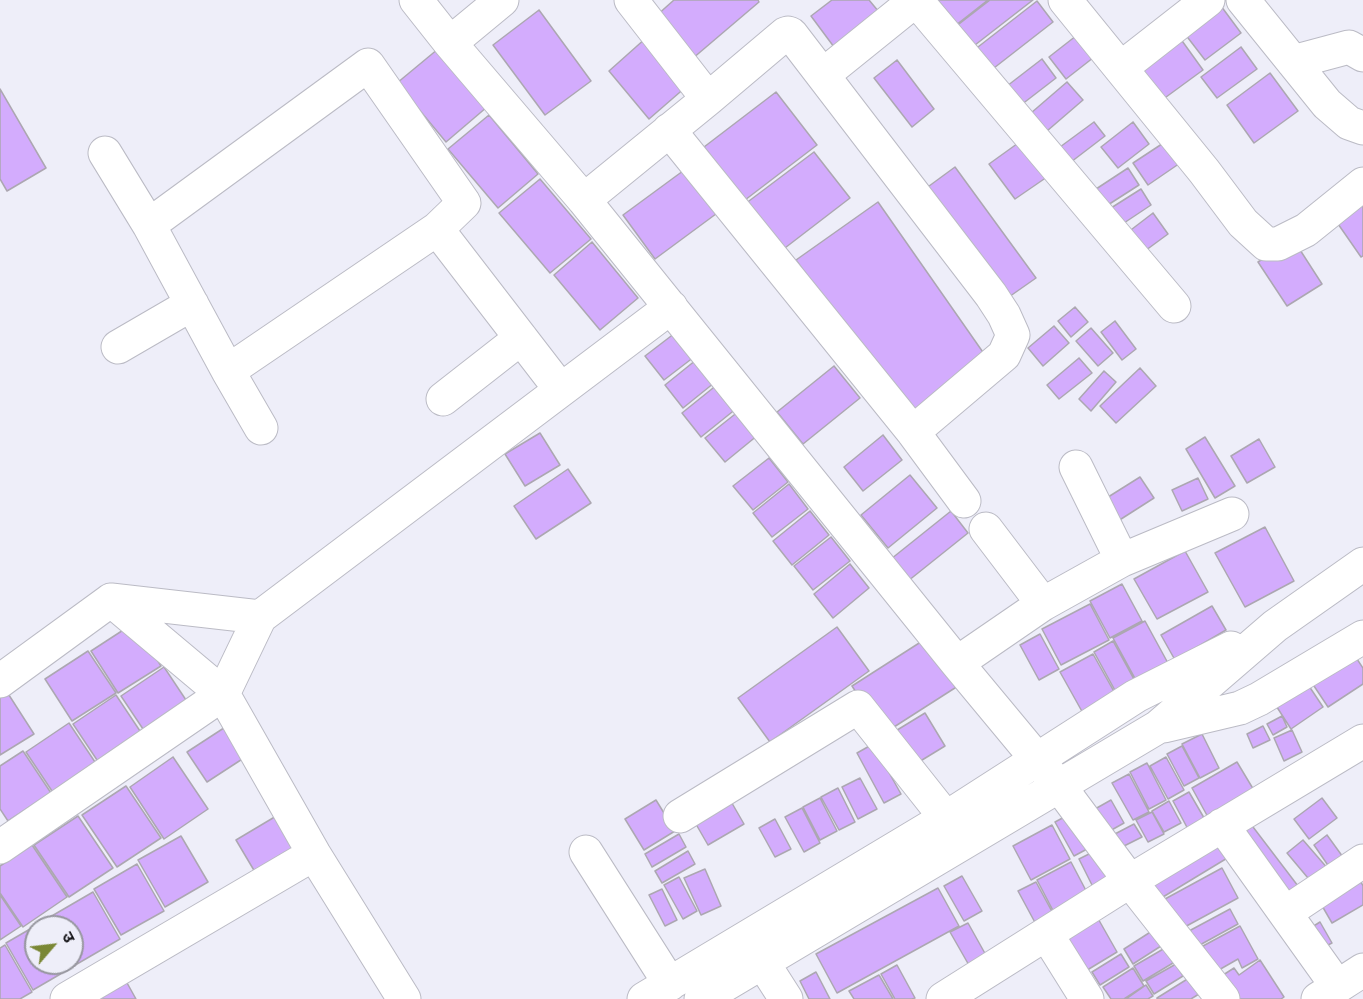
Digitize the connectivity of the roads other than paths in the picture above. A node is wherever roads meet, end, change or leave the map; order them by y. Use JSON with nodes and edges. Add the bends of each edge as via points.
{"nodes":[{"id":1,"x":416,"y":0,"type":"edge"},
{"id":2,"x":502,"y":0,"type":"edge"},
{"id":3,"x":631,"y":0,"type":"edge"},
{"id":4,"x":1065,"y":0,"type":"edge"},
{"id":5,"x":1208,"y":0,"type":"edge"},
{"id":6,"x":1243,"y":0,"type":"edge"},
{"id":7,"x":450,"y":43,"type":"junction"},
{"id":8,"x":1363,"y":56,"type":"edge"},
{"id":9,"x":1293,"y":62,"type":"junction"},
{"id":10,"x":1121,"y":68,"type":"junction"},
{"id":11,"x":823,"y":75,"type":"junction"},
{"id":12,"x":708,"y":99,"type":"junction"},
{"id":13,"x":1363,"y":128,"type":"edge"},
{"id":14,"x":669,"y":130,"type":"junction"},
{"id":15,"x":105,"y":153,"type":"dead end"},
{"id":16,"x":1363,"y":184,"type":"edge"},
{"id":17,"x":584,"y":200,"type":"junction"},
{"id":18,"x":149,"y":225,"type":"junction"},
{"id":19,"x":437,"y":229,"type":"junction"},
{"id":20,"x":192,"y":304,"type":"junction"},
{"id":21,"x":1174,"y":306,"type":"dead end"},
{"id":22,"x":671,"y":307,"type":"junction"},
{"id":23,"x":521,"y":338,"type":"junction"},
{"id":24,"x":118,"y":347,"type":"dead end"},
{"id":25,"x":228,"y":371,"type":"junction"},
{"id":26,"x":561,"y":390,"type":"junction"},
{"id":27,"x":443,"y":399,"type":"dead end"},
{"id":28,"x":261,"y":428,"type":"dead end"},
{"id":29,"x":913,"y":432,"type":"junction"},
{"id":30,"x":1076,"y":467,"type":"dead end"},
{"id":31,"x":964,"y":501,"type":"dead end"},
{"id":32,"x":1232,"y":514,"type":"dead end"},
{"id":33,"x":986,"y":528,"type":"dead end"},
{"id":34,"x":1122,"y":560,"type":"junction"},
{"id":35,"x":1363,"y":564,"type":"edge"},
{"id":36,"x":111,"y":600,"type":"junction"},
{"id":37,"x":1043,"y":604,"type":"junction"},
{"id":38,"x":260,"y":617,"type":"junction"},
{"id":39,"x":1275,"y":626,"type":"junction"},
{"id":40,"x":1363,"y":637,"type":"edge"},
{"id":41,"x":957,"y":663,"type":"junction"},
{"id":42,"x":0,"y":681,"type":"edge"},
{"id":43,"x":223,"y":694,"type":"junction"},
{"id":44,"x":1158,"y":727,"type":"junction"},
{"id":45,"x":1363,"y":741,"type":"edge"},
{"id":46,"x":1037,"y":760,"type":"junction"},
{"id":47,"x":1060,"y":787,"type":"junction"},
{"id":48,"x":680,"y":816,"type":"dead end"},
{"id":49,"x":946,"y":818,"type":"junction"},
{"id":50,"x":1222,"y":825,"type":"junction"},
{"id":51,"x":0,"y":847,"type":"edge"},
{"id":52,"x":586,"y":852,"type":"dead end"},
{"id":53,"x":314,"y":854,"type":"junction"},
{"id":54,"x":1363,"y":861,"type":"edge"},
{"id":55,"x":1130,"y":881,"type":"junction"},
{"id":56,"x":1285,"y":913,"type":"junction"},
{"id":57,"x":1047,"y":935,"type":"junction"},
{"id":58,"x":763,"y":963,"type":"junction"},
{"id":59,"x":1339,"y":985,"type":"edge"},
{"id":60,"x":657,"y":991,"type":"edge"},
{"id":61,"x":67,"y":999,"type":"edge"},
{"id":62,"x":404,"y":999,"type":"edge"},
{"id":63,"x":701,"y":999,"type":"edge"},
{"id":64,"x":786,"y":999,"type":"edge"},
{"id":65,"x":943,"y":999,"type":"edge"},
{"id":66,"x":1087,"y":999,"type":"edge"},
{"id":67,"x":1223,"y":999,"type":"edge"}],
"edges":[{"from":1,"to":7,"type":"street"},
{"from":2,"to":7,"type":"street"},
{"from":3,"to":12,"type":"street"},
{"from":4,"to":10,"type":"street"},
{"from":5,"to":10,"type":"street"},
{"from":6,"to":9,"type":"street"},
{"from":7,"to":17,"type":"street"},
{"from":8,"to":9,"type":"street","via":[[1349,47]]},
{"from":9,"to":13,"type":"street","via":[[1327,104],[1349,123]]},
{"from":10,"to":16,"type":"street","via":[[1243,223],[1266,244],[1278,244],[1306,230]]},
{"from":11,"to":12,"type":"street","via":[[788,33]]},
{"from":11,"to":21,"type":"street","via":[[916,0]]},
{"from":11,"to":29,"type":"street","via":[[991,295],[1013,335],[1004,355]]},
{"from":12,"to":14,"type":"street"},
{"from":14,"to":17,"type":"street"},
{"from":14,"to":29,"type":"street"},
{"from":15,"to":18,"type":"street"},
{"from":17,"to":22,"type":"street"},
{"from":18,"to":19,"type":"street","via":[[368,65],[464,203]]},
{"from":18,"to":20,"type":"street"},
{"from":19,"to":23,"type":"street"},
{"from":19,"to":25,"type":"street"},
{"from":20,"to":24,"type":"street"},
{"from":20,"to":25,"type":"street"},
{"from":22,"to":26,"type":"street"},
{"from":22,"to":41,"type":"street"},
{"from":23,"to":26,"type":"street"},
{"from":23,"to":27,"type":"street"},
{"from":25,"to":28,"type":"street"},
{"from":26,"to":38,"type":"street"},
{"from":29,"to":31,"type":"street"},
{"from":30,"to":34,"type":"street"},
{"from":32,"to":34,"type":"street"},
{"from":33,"to":37,"type":"street"},
{"from":34,"to":37,"type":"street"},
{"from":35,"to":39,"type":"street"},
{"from":36,"to":38,"type":"street"},
{"from":36,"to":42,"type":"street"},
{"from":36,"to":43,"type":"street"},
{"from":37,"to":41,"type":"street"},
{"from":38,"to":43,"type":"street"},
{"from":39,"to":44,"type":"street"},
{"from":39,"to":46,"type":"street","via":[[1136,696]]},
{"from":40,"to":44,"type":"street","via":[[1240,708]]},
{"from":41,"to":46,"type":"street"},
{"from":43,"to":51,"type":"street"},
{"from":43,"to":53,"type":"street"},
{"from":44,"to":47,"type":"street"},
{"from":45,"to":50,"type":"street"},
{"from":46,"to":47,"type":"street"},
{"from":46,"to":49,"type":"street"},
{"from":47,"to":55,"type":"street"},
{"from":47,"to":58,"type":"street"},
{"from":48,"to":49,"type":"street","via":[[858,707]]},
{"from":49,"to":60,"type":"street"},
{"from":50,"to":55,"type":"street"},
{"from":50,"to":56,"type":"street"},
{"from":52,"to":60,"type":"street"},
{"from":53,"to":61,"type":"street"},
{"from":53,"to":62,"type":"street"},
{"from":54,"to":56,"type":"street"},
{"from":55,"to":57,"type":"street"},
{"from":55,"to":67,"type":"street"},
{"from":56,"to":59,"type":"street"},
{"from":57,"to":65,"type":"street"},
{"from":57,"to":66,"type":"street"},
{"from":58,"to":63,"type":"street"},
{"from":58,"to":64,"type":"street"}]}
